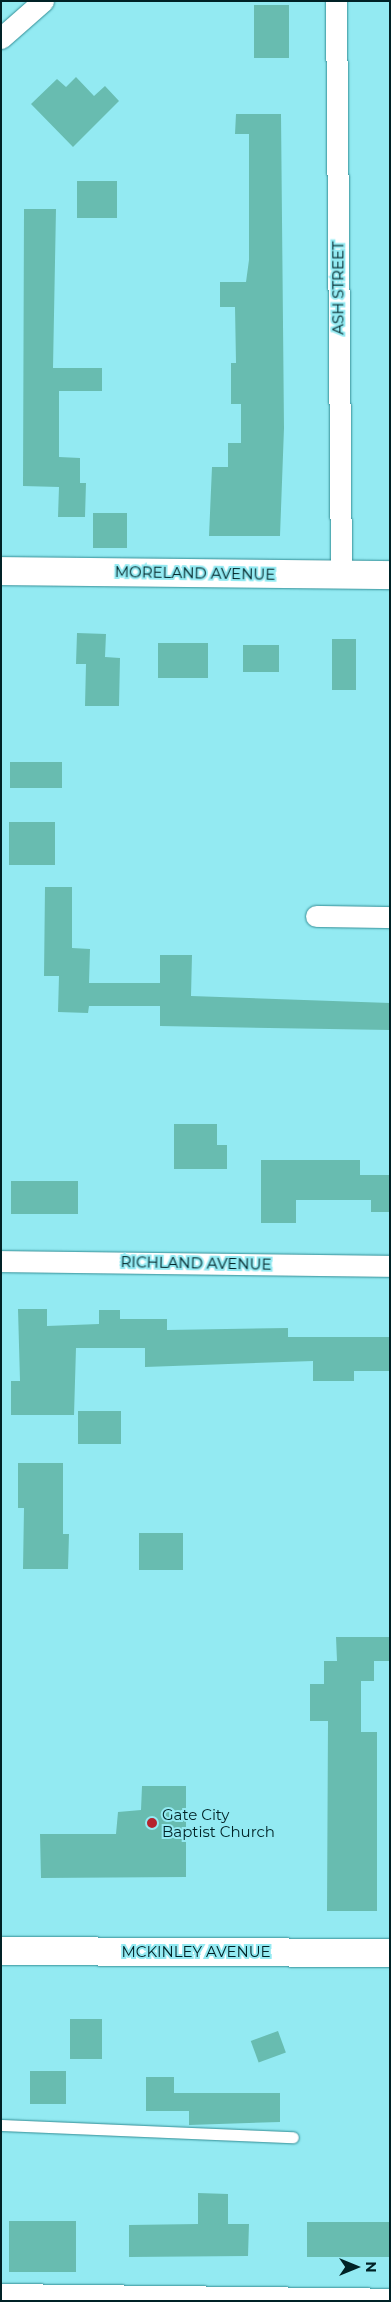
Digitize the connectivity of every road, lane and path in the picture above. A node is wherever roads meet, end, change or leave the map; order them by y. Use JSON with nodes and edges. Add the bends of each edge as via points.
{"nodes":[{"id":1,"x":43,"y":1,"type":"edge"},
{"id":2,"x":336,"y":1,"type":"edge"},
{"id":3,"x":1,"y":38,"type":"edge"},
{"id":4,"x":1,"y":571,"type":"edge"},
{"id":5,"x":341,"y":575,"type":"junction"},
{"id":6,"x":390,"y":575,"type":"edge"},
{"id":7,"x":316,"y":916,"type":"dead end"},
{"id":8,"x":390,"y":917,"type":"edge"},
{"id":9,"x":1,"y":1261,"type":"edge"},
{"id":10,"x":390,"y":1266,"type":"edge"},
{"id":11,"x":1,"y":1951,"type":"edge"},
{"id":12,"x":390,"y":1952,"type":"edge"},
{"id":13,"x":1,"y":2125,"type":"edge"},
{"id":14,"x":293,"y":2137,"type":"dead end"},
{"id":15,"x":1,"y":2294,"type":"edge"},
{"id":16,"x":390,"y":2299,"type":"edge"}],
"edges":[{"from":1,"to":3,"type":"street"},
{"from":2,"to":5,"type":"street","name":"ASH STREET"},
{"from":4,"to":5,"type":"street","name":"MORELAND AVENUE"},
{"from":5,"to":6,"type":"street","name":"MORELAND AVENUE"},
{"from":7,"to":8,"type":"street"},
{"from":9,"to":10,"type":"street","name":"RICHLAND AVENUE"},
{"from":11,"to":12,"type":"street","name":"MCKINLEY AVENUE"},
{"from":13,"to":14,"type":"lane"},
{"from":15,"to":16,"type":"street"}]}
